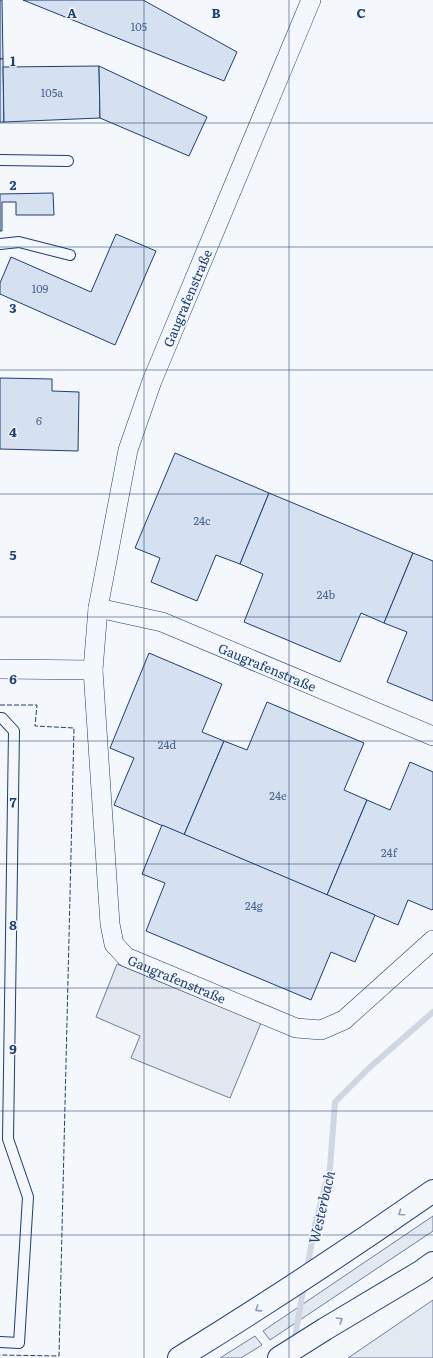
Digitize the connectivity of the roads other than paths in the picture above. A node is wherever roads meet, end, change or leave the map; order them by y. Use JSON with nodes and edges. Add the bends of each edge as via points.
{"nodes":[{"id":1,"x":311,"y":0,"type":"edge"},
{"id":2,"x":0,"y":160,"type":"edge"},
{"id":3,"x":68,"y":161,"type":"dead end"},
{"id":4,"x":0,"y":244,"type":"edge"},
{"id":5,"x":70,"y":255,"type":"dead end"},
{"id":6,"x":98,"y":608,"type":"junction"},
{"id":7,"x":0,"y":669,"type":"edge"},
{"id":8,"x":93,"y":670,"type":"junction"},
{"id":9,"x":0,"y":718,"type":"edge"},
{"id":10,"x":433,"y":736,"type":"edge"},
{"id":11,"x":433,"y":940,"type":"edge"},
{"id":12,"x":433,"y":1191,"type":"edge"},
{"id":13,"x":433,"y":1264,"type":"edge"},
{"id":14,"x":0,"y":1342,"type":"edge"},
{"id":15,"x":179,"y":1358,"type":"edge"},
{"id":16,"x":279,"y":1358,"type":"edge"}],
"edges":[{"from":1,"to":6,"type":"street","name":"Gaugrafenstraße","via":[[152,380],[126,458]]},
{"from":2,"to":3,"type":"lane"},
{"from":4,"to":5,"type":"lane","via":[[19,242]]},
{"from":6,"to":8,"type":"street","name":"Gaugrafenstraße"},
{"from":6,"to":10,"type":"street","name":"Gaugrafenstraße","via":[[162,622]]},
{"from":7,"to":8,"type":"street"},
{"from":8,"to":11,"type":"street","name":"Gaugrafenstraße","via":[[110,924],[114,944],[126,957],[296,1028],[321,1030],[344,1020]]},
{"from":9,"to":14,"type":"lane","via":[[14,730],[8,1139],[28,1197],[19,1343]]},
{"from":12,"to":15,"type":"highway","one_way":true,"via":[[290,1288]]},
{"from":16,"to":13,"type":"highway","one_way":true}]}
